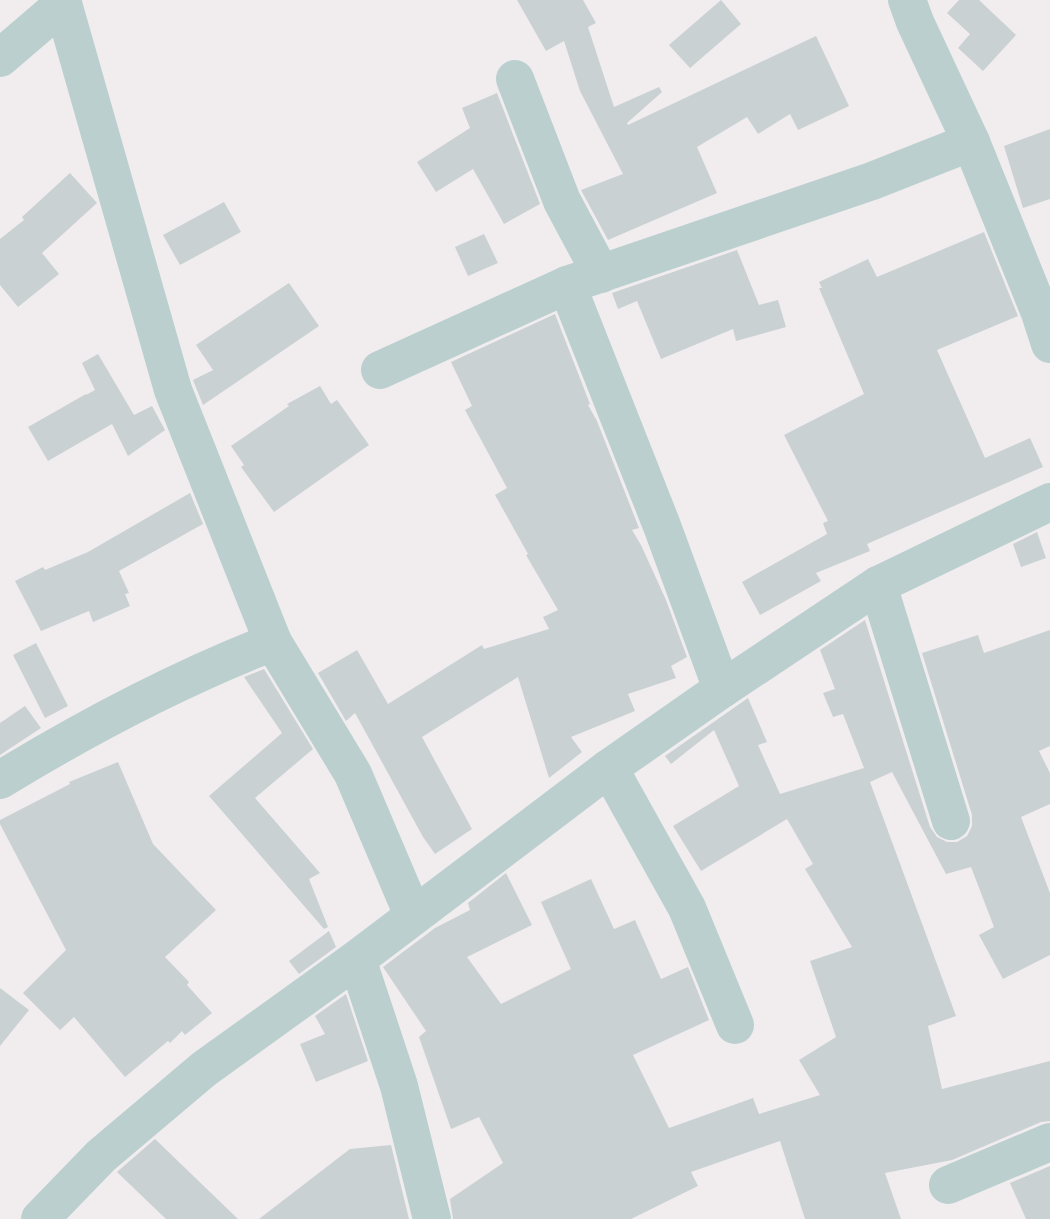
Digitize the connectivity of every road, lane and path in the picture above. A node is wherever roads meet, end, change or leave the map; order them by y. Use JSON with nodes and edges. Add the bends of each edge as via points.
{"nodes":[{"id":1,"x":62,"y":2,"type":"edge"},
{"id":2,"x":916,"y":7,"type":"edge"},
{"id":3,"x":0,"y":58,"type":"edge"},
{"id":4,"x":515,"y":79,"type":"dead end"},
{"id":5,"x":971,"y":142,"type":"junction"},
{"id":6,"x":584,"y":280,"type":"junction"},
{"id":7,"x":1047,"y":322,"type":"edge"},
{"id":8,"x":380,"y":370,"type":"dead end"},
{"id":9,"x":1050,"y":502,"type":"edge"},
{"id":10,"x":878,"y":585,"type":"junction"},
{"id":11,"x":273,"y":642,"type":"junction"},
{"id":12,"x":722,"y":689,"type":"junction"},
{"id":13,"x":609,"y":768,"type":"junction"},
{"id":14,"x":0,"y":780,"type":"edge"},
{"id":15,"x":951,"y":821,"type":"dead end"},
{"id":16,"x":413,"y":915,"type":"junction"},
{"id":17,"x":356,"y":959,"type":"junction"},
{"id":18,"x":735,"y":1025,"type":"dead end"},
{"id":19,"x":1050,"y":1142,"type":"edge"},
{"id":20,"x":948,"y":1185,"type":"dead end"},
{"id":21,"x":40,"y":1219,"type":"edge"},
{"id":22,"x":432,"y":1219,"type":"edge"}],
"edges":[{"from":1,"to":3,"type":"street"},
{"from":1,"to":11,"type":"street","via":[[173,390]]},
{"from":2,"to":5,"type":"street"},
{"from":4,"to":6,"type":"street","via":[[562,201]]},
{"from":5,"to":6,"type":"street"},
{"from":5,"to":7,"type":"street"},
{"from":6,"to":8,"type":"street"},
{"from":6,"to":12,"type":"street","via":[[657,513]]},
{"from":9,"to":10,"type":"street"},
{"from":10,"to":12,"type":"street"},
{"from":10,"to":15,"type":"street"},
{"from":11,"to":14,"type":"street","via":[[121,711]]},
{"from":11,"to":16,"type":"street","via":[[353,774]]},
{"from":12,"to":13,"type":"street"},
{"from":13,"to":16,"type":"street"},
{"from":13,"to":18,"type":"street","via":[[687,908]]},
{"from":16,"to":17,"type":"street"},
{"from":17,"to":21,"type":"street","via":[[204,1069],[101,1156]]},
{"from":17,"to":22,"type":"street","via":[[399,1086]]},
{"from":19,"to":20,"type":"street"}]}
